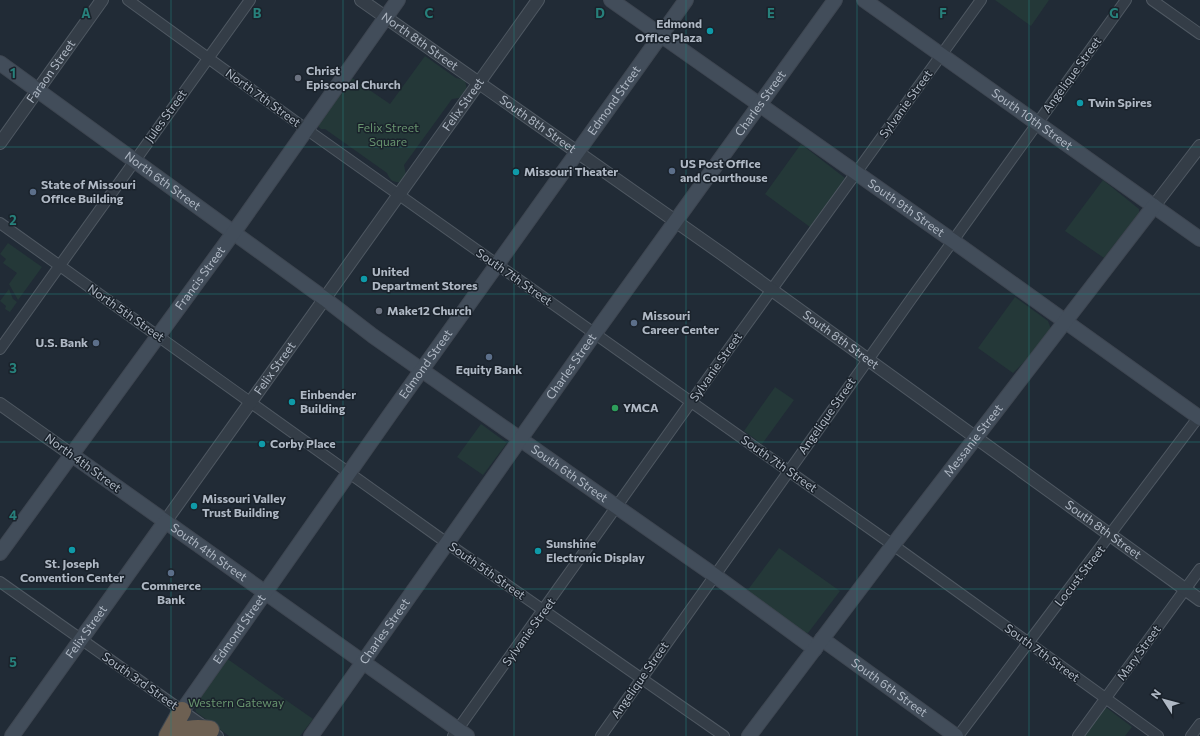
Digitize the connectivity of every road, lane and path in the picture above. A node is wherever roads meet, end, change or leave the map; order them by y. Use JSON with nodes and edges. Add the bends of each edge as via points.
{"nodes":[{"id":1,"x":102,"y":0,"type":"edge"},
{"id":2,"x":128,"y":0,"type":"edge"},
{"id":3,"x":250,"y":0,"type":"edge"},
{"id":4,"x":361,"y":0,"type":"edge"},
{"id":5,"x":398,"y":0,"type":"edge"},
{"id":6,"x":538,"y":0,"type":"edge"},
{"id":7,"x":611,"y":0,"type":"edge"},
{"id":8,"x":686,"y":0,"type":"edge"},
{"id":9,"x":835,"y":0,"type":"edge"},
{"id":10,"x":864,"y":0,"type":"edge"},
{"id":11,"x":981,"y":0,"type":"edge"},
{"id":12,"x":1126,"y":0,"type":"edge"},
{"id":13,"x":1152,"y":0,"type":"edge"},
{"id":14,"x":385,"y":17,"type":"junction"},
{"id":15,"x":1200,"y":34,"type":"edge"},
{"id":16,"x":661,"y":36,"type":"junction"},
{"id":17,"x":941,"y":55,"type":"junction"},
{"id":18,"x":208,"y":57,"type":"junction"},
{"id":19,"x":0,"y":63,"type":"edge"},
{"id":20,"x":478,"y":83,"type":"junction"},
{"id":21,"x":38,"y":90,"type":"junction"},
{"id":22,"x":759,"y":104,"type":"junction"},
{"id":23,"x":1037,"y":123,"type":"junction"},
{"id":24,"x":306,"y":129,"type":"junction"},
{"id":25,"x":0,"y":143,"type":"edge"},
{"id":26,"x":1200,"y":146,"type":"edge"},
{"id":27,"x":578,"y":153,"type":"junction"},
{"id":28,"x":134,"y":160,"type":"junction"},
{"id":29,"x":856,"y":172,"type":"junction"},
{"id":30,"x":398,"y":194,"type":"junction"},
{"id":31,"x":1154,"y":206,"type":"junction"},
{"id":32,"x":675,"y":221,"type":"junction"},
{"id":33,"x":0,"y":223,"type":"edge"},
{"id":34,"x":234,"y":232,"type":"junction"},
{"id":35,"x":1200,"y":239,"type":"edge"},
{"id":36,"x":953,"y":241,"type":"junction"},
{"id":37,"x":59,"y":265,"type":"junction"},
{"id":38,"x":498,"y":265,"type":"junction"},
{"id":39,"x":771,"y":290,"type":"junction"},
{"id":40,"x":325,"y":299,"type":"junction"},
{"id":41,"x":1067,"y":322,"type":"junction"},
{"id":42,"x":595,"y":333,"type":"junction"},
{"id":43,"x":158,"y":335,"type":"junction"},
{"id":44,"x":0,"y":349,"type":"edge"},
{"id":45,"x":868,"y":360,"type":"junction"},
{"id":46,"x":422,"y":370,"type":"junction"},
{"id":47,"x":692,"y":402,"type":"junction"},
{"id":48,"x":251,"y":403,"type":"junction"},
{"id":49,"x":0,"y":404,"type":"edge"},
{"id":50,"x":1200,"y":417,"type":"edge"},
{"id":51,"x":976,"y":438,"type":"junction"},
{"id":52,"x":520,"y":439,"type":"junction"},
{"id":53,"x":72,"y":455,"type":"junction"},
{"id":54,"x":789,"y":470,"type":"junction"},
{"id":55,"x":349,"y":473,"type":"junction"},
{"id":56,"x":617,"y":507,"type":"junction"},
{"id":57,"x":165,"y":522,"type":"junction"},
{"id":58,"x":1110,"y":536,"type":"junction"},
{"id":59,"x":447,"y":543,"type":"junction"},
{"id":60,"x":894,"y":545,"type":"junction"},
{"id":61,"x":0,"y":553,"type":"edge"},
{"id":62,"x":1200,"y":569,"type":"edge"},
{"id":63,"x":714,"y":575,"type":"junction"},
{"id":64,"x":0,"y":582,"type":"edge"},
{"id":65,"x":1185,"y":589,"type":"junction"},
{"id":66,"x":264,"y":593,"type":"junction"},
{"id":67,"x":1200,"y":600,"type":"edge"},
{"id":68,"x":544,"y":611,"type":"junction"},
{"id":69,"x":81,"y":640,"type":"junction"},
{"id":70,"x":1029,"y":643,"type":"junction"},
{"id":71,"x":818,"y":644,"type":"junction"},
{"id":72,"x":363,"y":663,"type":"junction"},
{"id":73,"x":641,"y":678,"type":"junction"},
{"id":74,"x":1105,"y":698,"type":"junction"},
{"id":75,"x":182,"y":711,"type":"junction"},
{"id":76,"x":1200,"y":724,"type":"edge"},
{"id":77,"x":214,"y":733,"type":"edge"},
{"id":78,"x":460,"y":734,"type":"edge"},
{"id":79,"x":12,"y":736,"type":"edge"},
{"id":80,"x":169,"y":736,"type":"edge"},
{"id":81,"x":311,"y":736,"type":"edge"},
{"id":82,"x":601,"y":736,"type":"edge"},
{"id":83,"x":724,"y":736,"type":"edge"},
{"id":84,"x":749,"y":736,"type":"edge"},
{"id":85,"x":957,"y":736,"type":"edge"},
{"id":86,"x":1078,"y":736,"type":"edge"},
{"id":87,"x":1158,"y":736,"type":"edge"},
{"id":88,"x":1191,"y":736,"type":"edge"}],
"edges":[{"from":1,"to":21,"type":"street","name":"Faraon Street"},
{"from":2,"to":18,"type":"street","name":"North 7th Street"},
{"from":3,"to":18,"type":"street","name":"Jules Street"},
{"from":4,"to":14,"type":"street","name":"North 8th Street"},
{"from":5,"to":14,"type":"main road","name":"Francis Street"},
{"from":6,"to":20,"type":"street","name":"Felix Street"},
{"from":7,"to":16,"type":"main road","name":"South 9th Street"},
{"from":8,"to":16,"type":"main road","name":"Edmond Street"},
{"from":9,"to":22,"type":"main road","name":"Charles Street"},
{"from":10,"to":17,"type":"main road","name":"South 10th Street"},
{"from":11,"to":17,"type":"street","name":"Sylvanie Street"},
{"from":12,"to":23,"type":"street","name":"Angelique Street"},
{"from":13,"to":15,"type":"street"},
{"from":14,"to":20,"type":"street","name":"North 8th Street"},
{"from":14,"to":24,"type":"main road","name":"Francis Street"},
{"from":16,"to":22,"type":"main road","name":"South 9th Street"},
{"from":16,"to":27,"type":"main road","name":"Edmond Street"},
{"from":17,"to":23,"type":"main road","name":"South 10th Street"},
{"from":17,"to":29,"type":"street","name":"Sylvanie Street"},
{"from":18,"to":24,"type":"street","name":"North 7th Street"},
{"from":18,"to":28,"type":"street","name":"Jules Street"},
{"from":19,"to":21,"type":"main road","name":"North 6th Street"},
{"from":20,"to":27,"type":"street","name":"South 8th Street"},
{"from":20,"to":30,"type":"street","name":"Felix Street"},
{"from":21,"to":25,"type":"street","name":"Faraon Street"},
{"from":21,"to":28,"type":"main road","name":"North 6th Street"},
{"from":22,"to":29,"type":"main road","name":"South 9th Street"},
{"from":22,"to":32,"type":"main road","name":"Charles Street"},
{"from":23,"to":31,"type":"main road","name":"South 10th Street"},
{"from":23,"to":36,"type":"street","name":"Angelique Street"},
{"from":24,"to":30,"type":"street","name":"North 7th Street"},
{"from":24,"to":34,"type":"main road","name":"Francis Street"},
{"from":26,"to":31,"type":"street","name":"Messanie Street"},
{"from":27,"to":32,"type":"street","name":"South 8th Street"},
{"from":27,"to":38,"type":"main road","name":"Edmond Street"},
{"from":28,"to":34,"type":"main road","name":"North 6th Street"},
{"from":28,"to":37,"type":"street","name":"Jules Street"},
{"from":29,"to":36,"type":"main road","name":"South 9th Street"},
{"from":29,"to":39,"type":"street","name":"Sylvanie Street"},
{"from":30,"to":38,"type":"street","name":"South 7th Street"},
{"from":30,"to":40,"type":"street","name":"Felix Street"},
{"from":31,"to":35,"type":"main road","name":"South 10th Street"},
{"from":31,"to":41,"type":"main road","name":"Messanie Street"},
{"from":32,"to":39,"type":"street","name":"South 8th Street"},
{"from":32,"to":42,"type":"main road","name":"Charles Street"},
{"from":33,"to":37,"type":"street","name":"North 5th Street"},
{"from":34,"to":40,"type":"main road","name":"North 6th Street"},
{"from":34,"to":43,"type":"main road","name":"Francis Street"},
{"from":36,"to":41,"type":"main road","name":"South 9th Street"},
{"from":36,"to":45,"type":"street","name":"Angelique Street"},
{"from":37,"to":43,"type":"street","name":"North 5th Street"},
{"from":37,"to":44,"type":"street","name":"Jules Street"},
{"from":38,"to":42,"type":"street","name":"South 7th Street"},
{"from":38,"to":46,"type":"main road","name":"Edmond Street"},
{"from":39,"to":45,"type":"street","name":"South 8th Street"},
{"from":39,"to":47,"type":"street","name":"Sylvanie Street"},
{"from":40,"to":46,"type":"main road","name":"South 6th Street"},
{"from":40,"to":48,"type":"street","name":"Felix Street"},
{"from":41,"to":50,"type":"main road","name":"South 9th Street"},
{"from":41,"to":51,"type":"main road","name":"Messanie Street"},
{"from":42,"to":47,"type":"street","name":"South 7th Street"},
{"from":42,"to":52,"type":"main road","name":"Charles Street"},
{"from":43,"to":48,"type":"street","name":"North 5th Street"},
{"from":43,"to":53,"type":"main road","name":"Francis Street"},
{"from":45,"to":51,"type":"street","name":"South 8th Street"},
{"from":45,"to":54,"type":"street","name":"Angelique Street"},
{"from":46,"to":52,"type":"main road","name":"South 6th Street"},
{"from":46,"to":55,"type":"main road","name":"Edmond Street"},
{"from":47,"to":54,"type":"street","name":"South 7th Street"},
{"from":47,"to":56,"type":"street","name":"Sylvanie Street"},
{"from":48,"to":55,"type":"street","name":"South 5th Street"},
{"from":48,"to":57,"type":"street","name":"Felix Street"},
{"from":49,"to":53,"type":"street","name":"North 4th Street"},
{"from":50,"to":58,"type":"street","name":"Locust Street"},
{"from":51,"to":58,"type":"street","name":"South 8th Street"},
{"from":51,"to":60,"type":"main road","name":"Messanie Street"},
{"from":52,"to":56,"type":"main road","name":"South 6th Street"},
{"from":52,"to":59,"type":"main road","name":"Charles Street"},
{"from":53,"to":57,"type":"main road","name":"North 4th Street"},
{"from":53,"to":61,"type":"main road","name":"Francis Street"},
{"from":54,"to":60,"type":"street","name":"South 7th Street"},
{"from":54,"to":63,"type":"street","name":"Angelique Street"},
{"from":55,"to":59,"type":"street","name":"South 5th Street"},
{"from":55,"to":66,"type":"main road","name":"Edmond Street"},
{"from":56,"to":63,"type":"main road","name":"South 6th Street"},
{"from":56,"to":68,"type":"street","name":"Sylvanie Street"},
{"from":57,"to":66,"type":"main road","name":"South 4th Street"},
{"from":57,"to":69,"type":"main road","name":"Felix Street"},
{"from":58,"to":65,"type":"street","name":"South 8th Street"},
{"from":58,"to":70,"type":"street","name":"Locust Street"},
{"from":59,"to":68,"type":"street","name":"South 5th Street"},
{"from":59,"to":72,"type":"main road","name":"Charles Street"},
{"from":60,"to":70,"type":"street","name":"South 7th Street"},
{"from":60,"to":71,"type":"main road","name":"Messanie Street"},
{"from":62,"to":65,"type":"street","name":"Mary Street"},
{"from":63,"to":71,"type":"main road","name":"South 6th Street"},
{"from":63,"to":73,"type":"street","name":"Angelique Street"},
{"from":64,"to":69,"type":"street","name":"South 3rd Street"},
{"from":65,"to":67,"type":"street","name":"South 8th Street"},
{"from":65,"to":74,"type":"street","name":"Mary Street"},
{"from":66,"to":72,"type":"main road","name":"South 4th Street"},
{"from":66,"to":75,"type":"main road","name":"Edmond Street"},
{"from":68,"to":73,"type":"street","name":"South 5th Street"},
{"from":68,"to":78,"type":"street","name":"Sylvanie Street"},
{"from":69,"to":75,"type":"street","name":"South 3rd Street"},
{"from":69,"to":79,"type":"main road","name":"Felix Street"},
{"from":70,"to":74,"type":"street","name":"South 7th Street"},
{"from":70,"to":85,"type":"street","name":"Locust Street"},
{"from":71,"to":84,"type":"main road","name":"Messanie Street"},
{"from":71,"to":85,"type":"main road","name":"South 6th Street"},
{"from":72,"to":78,"type":"main road","name":"South 4th Street"},
{"from":72,"to":81,"type":"main road","name":"Charles Street"},
{"from":73,"to":82,"type":"street","name":"Angelique Street"},
{"from":73,"to":83,"type":"street","name":"South 5th Street"},
{"from":74,"to":86,"type":"street","name":"Mary Street"},
{"from":74,"to":87,"type":"street","name":"South 7th Street"},
{"from":75,"to":77,"type":"street","name":"South 3rd Street"},
{"from":75,"to":80,"type":"highway"},
{"from":76,"to":88,"type":"street"},
{"from":77,"to":80,"type":"highway","via":[[193,728]]}]}
